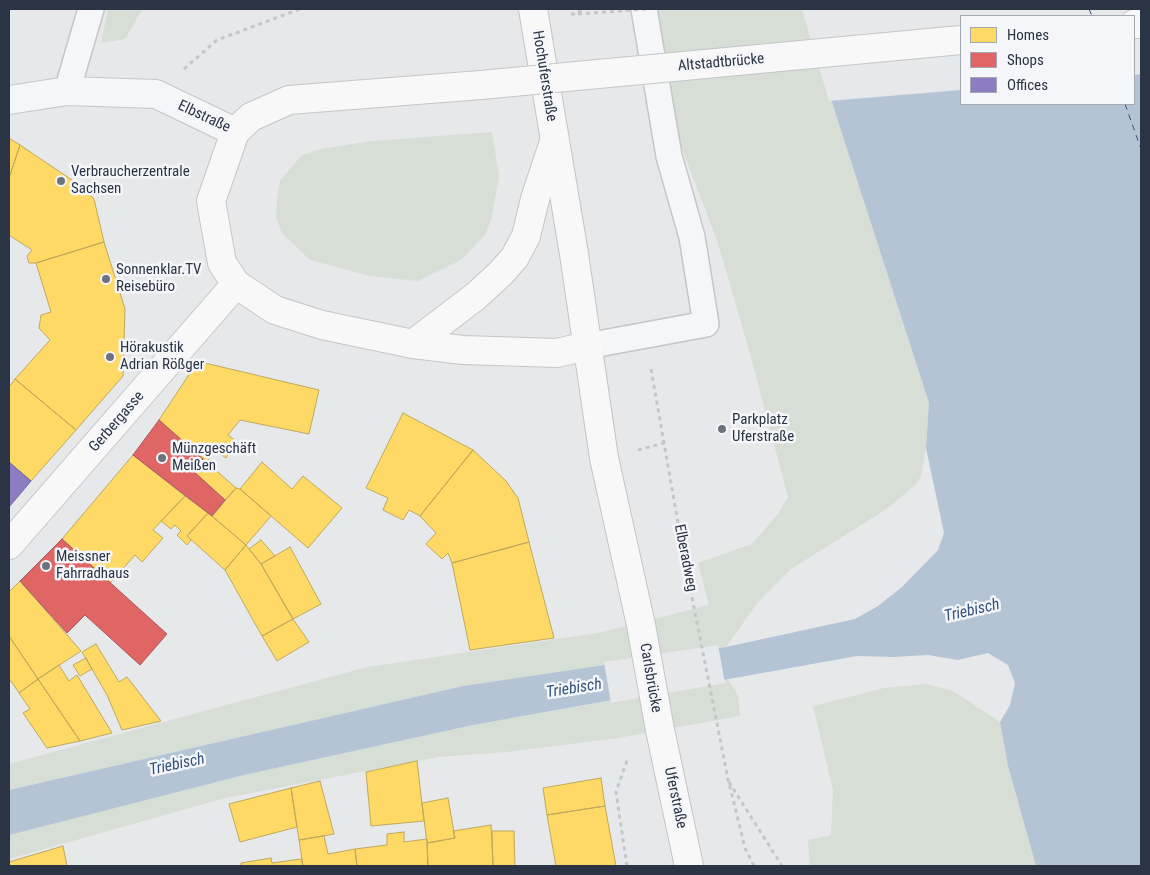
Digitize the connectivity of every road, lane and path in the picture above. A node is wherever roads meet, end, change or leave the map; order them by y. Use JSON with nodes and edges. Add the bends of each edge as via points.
{"nodes":[{"id":1,"x":91,"y":9,"type":"edge"},
{"id":2,"x":300,"y":9,"type":"edge"},
{"id":3,"x":533,"y":9,"type":"edge"},
{"id":4,"x":581,"y":9,"type":"edge"},
{"id":5,"x":646,"y":9,"type":"edge"},
{"id":6,"x":960,"y":40,"type":"edge"},
{"id":7,"x":481,"y":85,"type":"joint"},
{"id":8,"x":66,"y":92,"type":"junction"},
{"id":9,"x":156,"y":94,"type":"junction"},
{"id":10,"x":9,"y":100,"type":"edge"},
{"id":11,"x":235,"y":132,"type":"junction"},
{"id":12,"x":554,"y":142,"type":"junction"},
{"id":13,"x":236,"y":284,"type":"junction"},
{"id":14,"x":645,"y":336,"type":"junction"},
{"id":15,"x":413,"y":344,"type":"junction"},
{"id":16,"x":587,"y":346,"type":"junction"},
{"id":17,"x":9,"y":545,"type":"edge"},
{"id":18,"x":660,"y":730,"type":"joint"},
{"id":19,"x":627,"y":752,"type":"dead end"},
{"id":20,"x":728,"y":779,"type":"junction"},
{"id":21,"x":627,"y":866,"type":"edge"},
{"id":22,"x":690,"y":866,"type":"edge"},
{"id":23,"x":754,"y":866,"type":"edge"},
{"id":24,"x":782,"y":866,"type":"edge"}],
"edges":[{"from":1,"to":8,"type":"lane"},
{"from":2,"to":9,"type":"path","via":[[217,40]]},
{"from":3,"to":12,"type":"main road","name":"Hochuferstraße"},
{"from":4,"to":5,"type":"path","bridge":true,"via":[[578,14]]},
{"from":5,"to":14,"type":"lane","via":[[669,156],[692,236],[706,324]]},
{"from":6,"to":7,"type":"main road","name":"Altstadtbrücke","bridge":true},
{"from":7,"to":11,"type":"main road","name":"Elbstraße","via":[[289,100],[250,117]]},
{"from":8,"to":9,"type":"street","name":"Elbstraße"},
{"from":8,"to":10,"type":"street","name":"Elbstraße"},
{"from":9,"to":11,"type":"street","name":"Elbstraße"},
{"from":11,"to":13,"type":"main road","via":[[211,201],[222,263]]},
{"from":12,"to":15,"type":"main road","via":[[526,236],[515,258],[476,296]]},
{"from":12,"to":16,"type":"main road","name":"Hochuferstraße"},
{"from":13,"to":15,"type":"main road","via":[[275,310],[322,325]]},
{"from":13,"to":17,"type":"main road","name":"Gerbergasse"},
{"from":14,"to":16,"type":"lane"},
{"from":14,"to":20,"type":"path","name":"Elberadweg","via":[[682,548]]},
{"from":15,"to":16,"type":"main road","via":[[463,350],[557,352]]},
{"from":16,"to":18,"type":"main road","name":"Carlsbrücke","via":[[604,458],[641,625]]},
{"from":18,"to":22,"type":"main road","name":"Uferstraße"},
{"from":19,"to":21,"type":"path","via":[[628,760],[616,792]]},
{"from":20,"to":23,"type":"path","name":"Elberadweg","via":[[745,848]]},
{"from":20,"to":24,"type":"path"}]}
